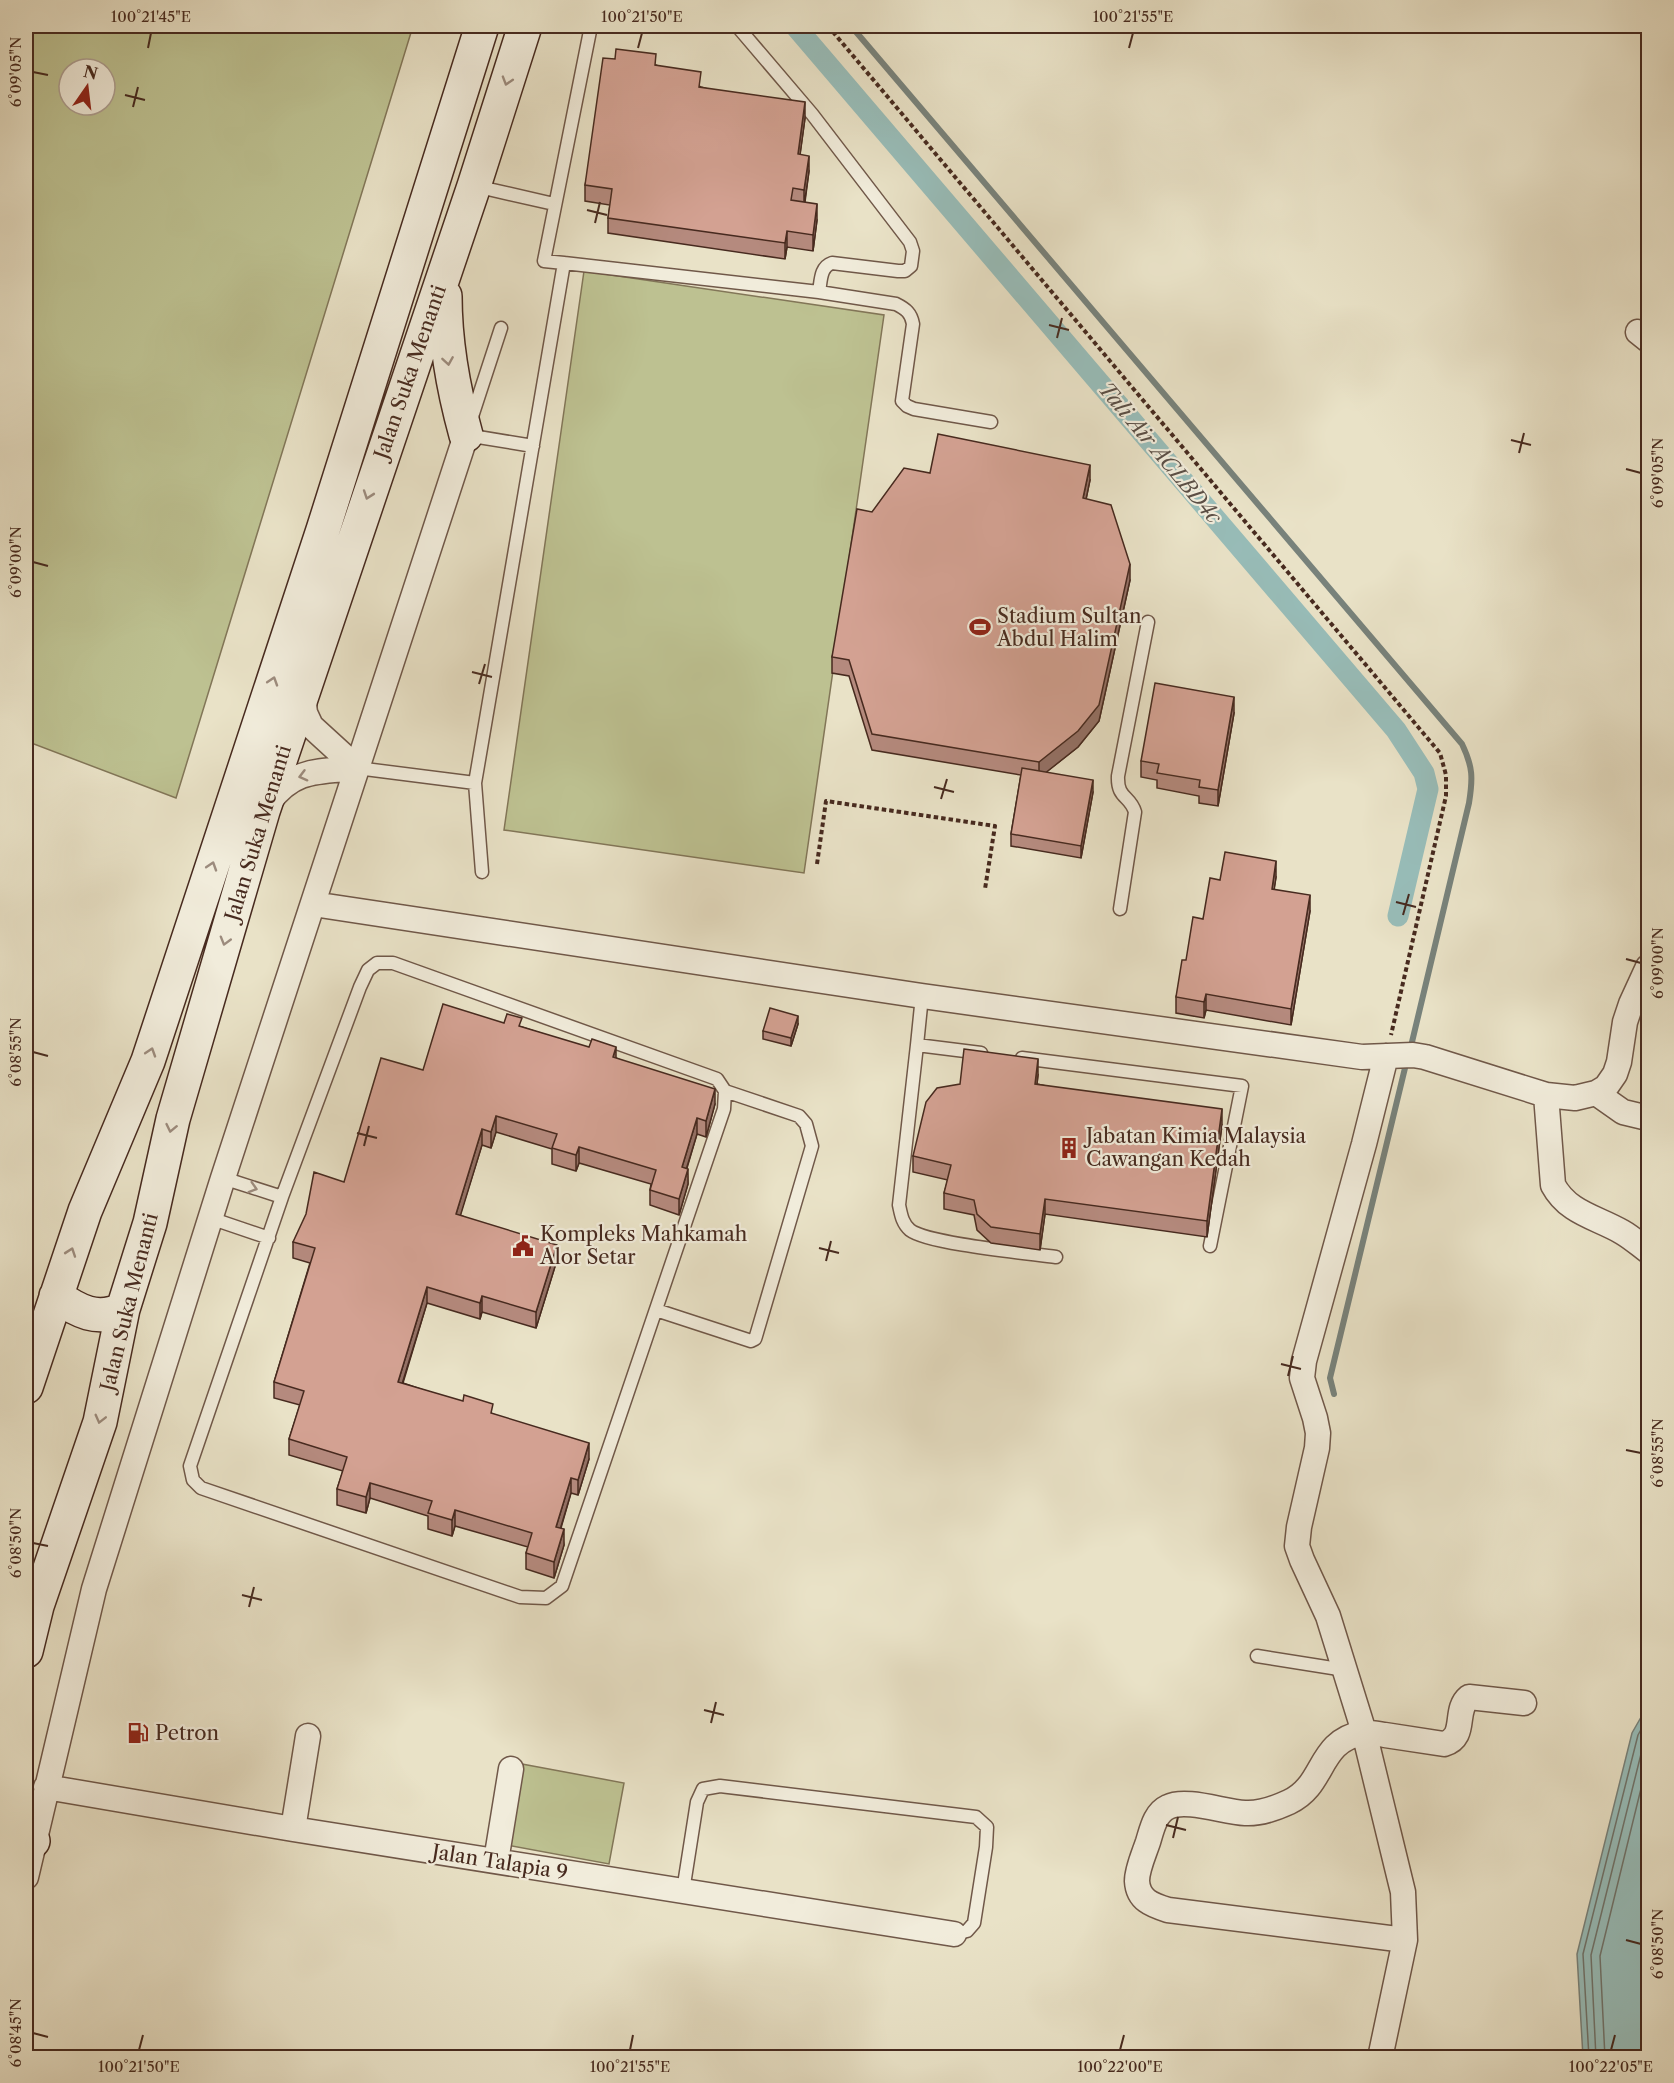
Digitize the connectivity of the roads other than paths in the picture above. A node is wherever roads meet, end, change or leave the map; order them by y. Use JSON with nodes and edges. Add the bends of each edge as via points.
{"nodes":[{"id":1,"x":482,"y":26,"type":"edge"},
{"id":2,"x":525,"y":26,"type":"edge"},
{"id":3,"x":591,"y":26,"type":"edge"},
{"id":4,"x":737,"y":26,"type":"edge"},
{"id":5,"x":474,"y":186,"type":"junction"},
{"id":6,"x":554,"y":204,"type":"junction"},
{"id":7,"x":448,"y":261,"type":"junction"},
{"id":8,"x":564,"y":263,"type":"junction"},
{"id":9,"x":819,"y":292,"type":"junction"},
{"id":10,"x":501,"y":328,"type":"dead end"},
{"id":11,"x":991,"y":422,"type":"dead end"},
{"id":12,"x":466,"y":435,"type":"junction"},
{"id":13,"x":533,"y":446,"type":"junction"},
{"id":14,"x":1148,"y":622,"type":"dead end"},
{"id":15,"x":302,"y":691,"type":"junction"},
{"id":16,"x":357,"y":768,"type":"junction"},
{"id":17,"x":475,"y":783,"type":"junction"},
{"id":18,"x":263,"y":812,"type":"junction"},
{"id":19,"x":482,"y":872,"type":"dead end"},
{"id":20,"x":313,"y":904,"type":"junction"},
{"id":21,"x":1120,"y":909,"type":"dead end"},
{"id":22,"x":1645,"y":982,"type":"edge"},
{"id":23,"x":922,"y":996,"type":"junction"},
{"id":24,"x":917,"y":1045,"type":"junction"},
{"id":25,"x":1386,"y":1056,"type":"junction"},
{"id":26,"x":725,"y":1091,"type":"junction"},
{"id":27,"x":1596,"y":1093,"type":"junction"},
{"id":28,"x":1546,"y":1095,"type":"junction"},
{"id":29,"x":1648,"y":1118,"type":"edge"},
{"id":30,"x":223,"y":1178,"type":"junction"},
{"id":31,"x":282,"y":1197,"type":"junction"},
{"id":32,"x":210,"y":1218,"type":"junction"},
{"id":33,"x":269,"y":1238,"type":"junction"},
{"id":34,"x":1210,"y":1246,"type":"dead end"},
{"id":35,"x":1648,"y":1251,"type":"edge"},
{"id":36,"x":1056,"y":1257,"type":"dead end"},
{"id":37,"x":56,"y":1296,"type":"junction"},
{"id":38,"x":123,"y":1309,"type":"junction"},
{"id":39,"x":656,"y":1310,"type":"junction"},
{"id":40,"x":26,"y":1387,"type":"edge"},
{"id":41,"x":26,"y":1651,"type":"edge"},
{"id":42,"x":1257,"y":1656,"type":"dead end"},
{"id":43,"x":1345,"y":1670,"type":"junction"},
{"id":44,"x":1524,"y":1703,"type":"dead end"},
{"id":45,"x":1364,"y":1732,"type":"junction"},
{"id":46,"x":308,"y":1736,"type":"dead end"},
{"id":47,"x":511,"y":1768,"type":"dead end"},
{"id":48,"x":46,"y":1787,"type":"junction"},
{"id":49,"x":293,"y":1829,"type":"junction"},
{"id":50,"x":29,"y":1844,"type":"edge"},
{"id":51,"x":496,"y":1861,"type":"junction"},
{"id":52,"x":26,"y":1876,"type":"edge"},
{"id":53,"x":683,"y":1891,"type":"junction"},
{"id":54,"x":954,"y":1934,"type":"joint"},
{"id":55,"x":1405,"y":1940,"type":"junction"},
{"id":56,"x":1380,"y":2058,"type":"edge"}],
"edges":[{"from":37,"to":1,"type":"main road","name":"Jalan Suka Menanti","one_way":true,"via":[[85,1210],[148,1061],[323,530]]},
{"from":2,"to":5,"type":"main road","name":"Jalan Suka Menanti","one_way":true},
{"from":3,"to":6,"type":"lane"},
{"from":4,"to":9,"type":"lane","via":[[812,114],[913,251],[911,266],[905,271],[827,264]]},
{"from":5,"to":6,"type":"lane"},
{"from":5,"to":7,"type":"main road","name":"Jalan Suka Menanti"},
{"from":6,"to":8,"type":"lane","via":[[544,261]]},
{"from":7,"to":12,"type":"main road","one_way":true,"via":[[447,354]]},
{"from":7,"to":15,"type":"main road","name":"Jalan Suka Menanti","one_way":true},
{"from":8,"to":9,"type":"lane"},
{"from":8,"to":13,"type":"lane"},
{"from":9,"to":11,"type":"lane","via":[[905,308],[913,324],[902,401],[914,409]]},
{"from":10,"to":12,"type":"lane"},
{"from":12,"to":13,"type":"lane"},
{"from":12,"to":16,"type":"street"},
{"from":13,"to":17,"type":"lane"},
{"from":14,"to":21,"type":"lane","via":[[1118,776],[1122,796],[1135,812]]},
{"from":15,"to":16,"type":"street","via":[[311,726]]},
{"from":15,"to":18,"type":"main road","name":"Jalan Suka Menanti"},
{"from":16,"to":17,"type":"lane"},
{"from":16,"to":18,"type":"street","one_way":true,"via":[[294,777]]},
{"from":16,"to":20,"type":"street"},
{"from":17,"to":19,"type":"lane"},
{"from":18,"to":38,"type":"main road","name":"Jalan Suka Menanti","one_way":true,"via":[[173,1119],[150,1223]]},
{"from":20,"to":23,"type":"street"},
{"from":20,"to":30,"type":"street"},
{"from":22,"to":27,"type":"street","via":[[1625,1022],[1615,1074]]},
{"from":23,"to":24,"type":"lane"},
{"from":23,"to":25,"type":"street","via":[[1362,1057]]},
{"from":24,"to":34,"type":"lane","via":[[1242,1086]]},
{"from":24,"to":36,"type":"lane","via":[[899,1204],[908,1229],[932,1239]]},
{"from":25,"to":28,"type":"street","via":[[1425,1057]]},
{"from":25,"to":43,"type":"street","via":[[1302,1378],[1315,1418],[1317,1448],[1298,1546],[1328,1616]]},
{"from":26,"to":31,"type":"lane","via":[[717,1078],[393,963],[377,963],[368,970],[360,987]]},
{"from":26,"to":39,"type":"lane","via":[[724,1109]]},
{"from":26,"to":39,"type":"lane","via":[[799,1116],[806,1124],[812,1146],[756,1336],[751,1341]]},
{"from":27,"to":28,"type":"street","via":[[1575,1098]]},
{"from":27,"to":29,"type":"street","via":[[1623,1112]]},
{"from":28,"to":35,"type":"street","via":[[1553,1185],[1559,1197]]},
{"from":30,"to":31,"type":"lane","one_way":true},
{"from":30,"to":32,"type":"street"},
{"from":31,"to":33,"type":"lane"},
{"from":32,"to":33,"type":"lane"},
{"from":32,"to":48,"type":"street","via":[[94,1589]]},
{"from":33,"to":39,"type":"lane","via":[[190,1466],[193,1480],[201,1488],[520,1597],[546,1598],[562,1586]]},
{"from":37,"to":38,"type":"main road","via":[[86,1314],[105,1315]]},
{"from":37,"to":40,"type":"main road","name":"Jalan Suka Menanti"},
{"from":38,"to":41,"type":"main road","name":"Jalan Suka Menanti","one_way":true,"via":[[100,1422],[37,1606]]},
{"from":42,"to":43,"type":"lane"},
{"from":43,"to":45,"type":"street"},
{"from":44,"to":45,"type":"street","via":[[1469,1697],[1462,1707],[1456,1738],[1444,1744]]},
{"from":45,"to":55,"type":"street","via":[[1403,1892]]},
{"from":45,"to":55,"type":"street","via":[[1340,1741],[1331,1750],[1302,1795],[1270,1810],[1246,1813],[1180,1804],[1168,1807],[1153,1826],[1137,1879],[1138,1891],[1145,1900],[1168,1910]]},
{"from":46,"to":49,"type":"street"},
{"from":47,"to":51,"type":"street"},
{"from":48,"to":49,"type":"street","name":"Jalan Talapia 9"},
{"from":48,"to":50,"type":"street"},
{"from":49,"to":51,"type":"street","name":"Jalan Talapia 9"},
{"from":50,"to":52,"type":"street"},
{"from":51,"to":53,"type":"street","name":"Jalan Talapia 9"},
{"from":53,"to":54,"type":"street","name":"Jalan Talapia 9"},
{"from":53,"to":54,"type":"lane","via":[[697,1802],[703,1789],[720,1785],[976,1817],[987,1827],[974,1923],[968,1931]]},
{"from":55,"to":56,"type":"street"}]}
